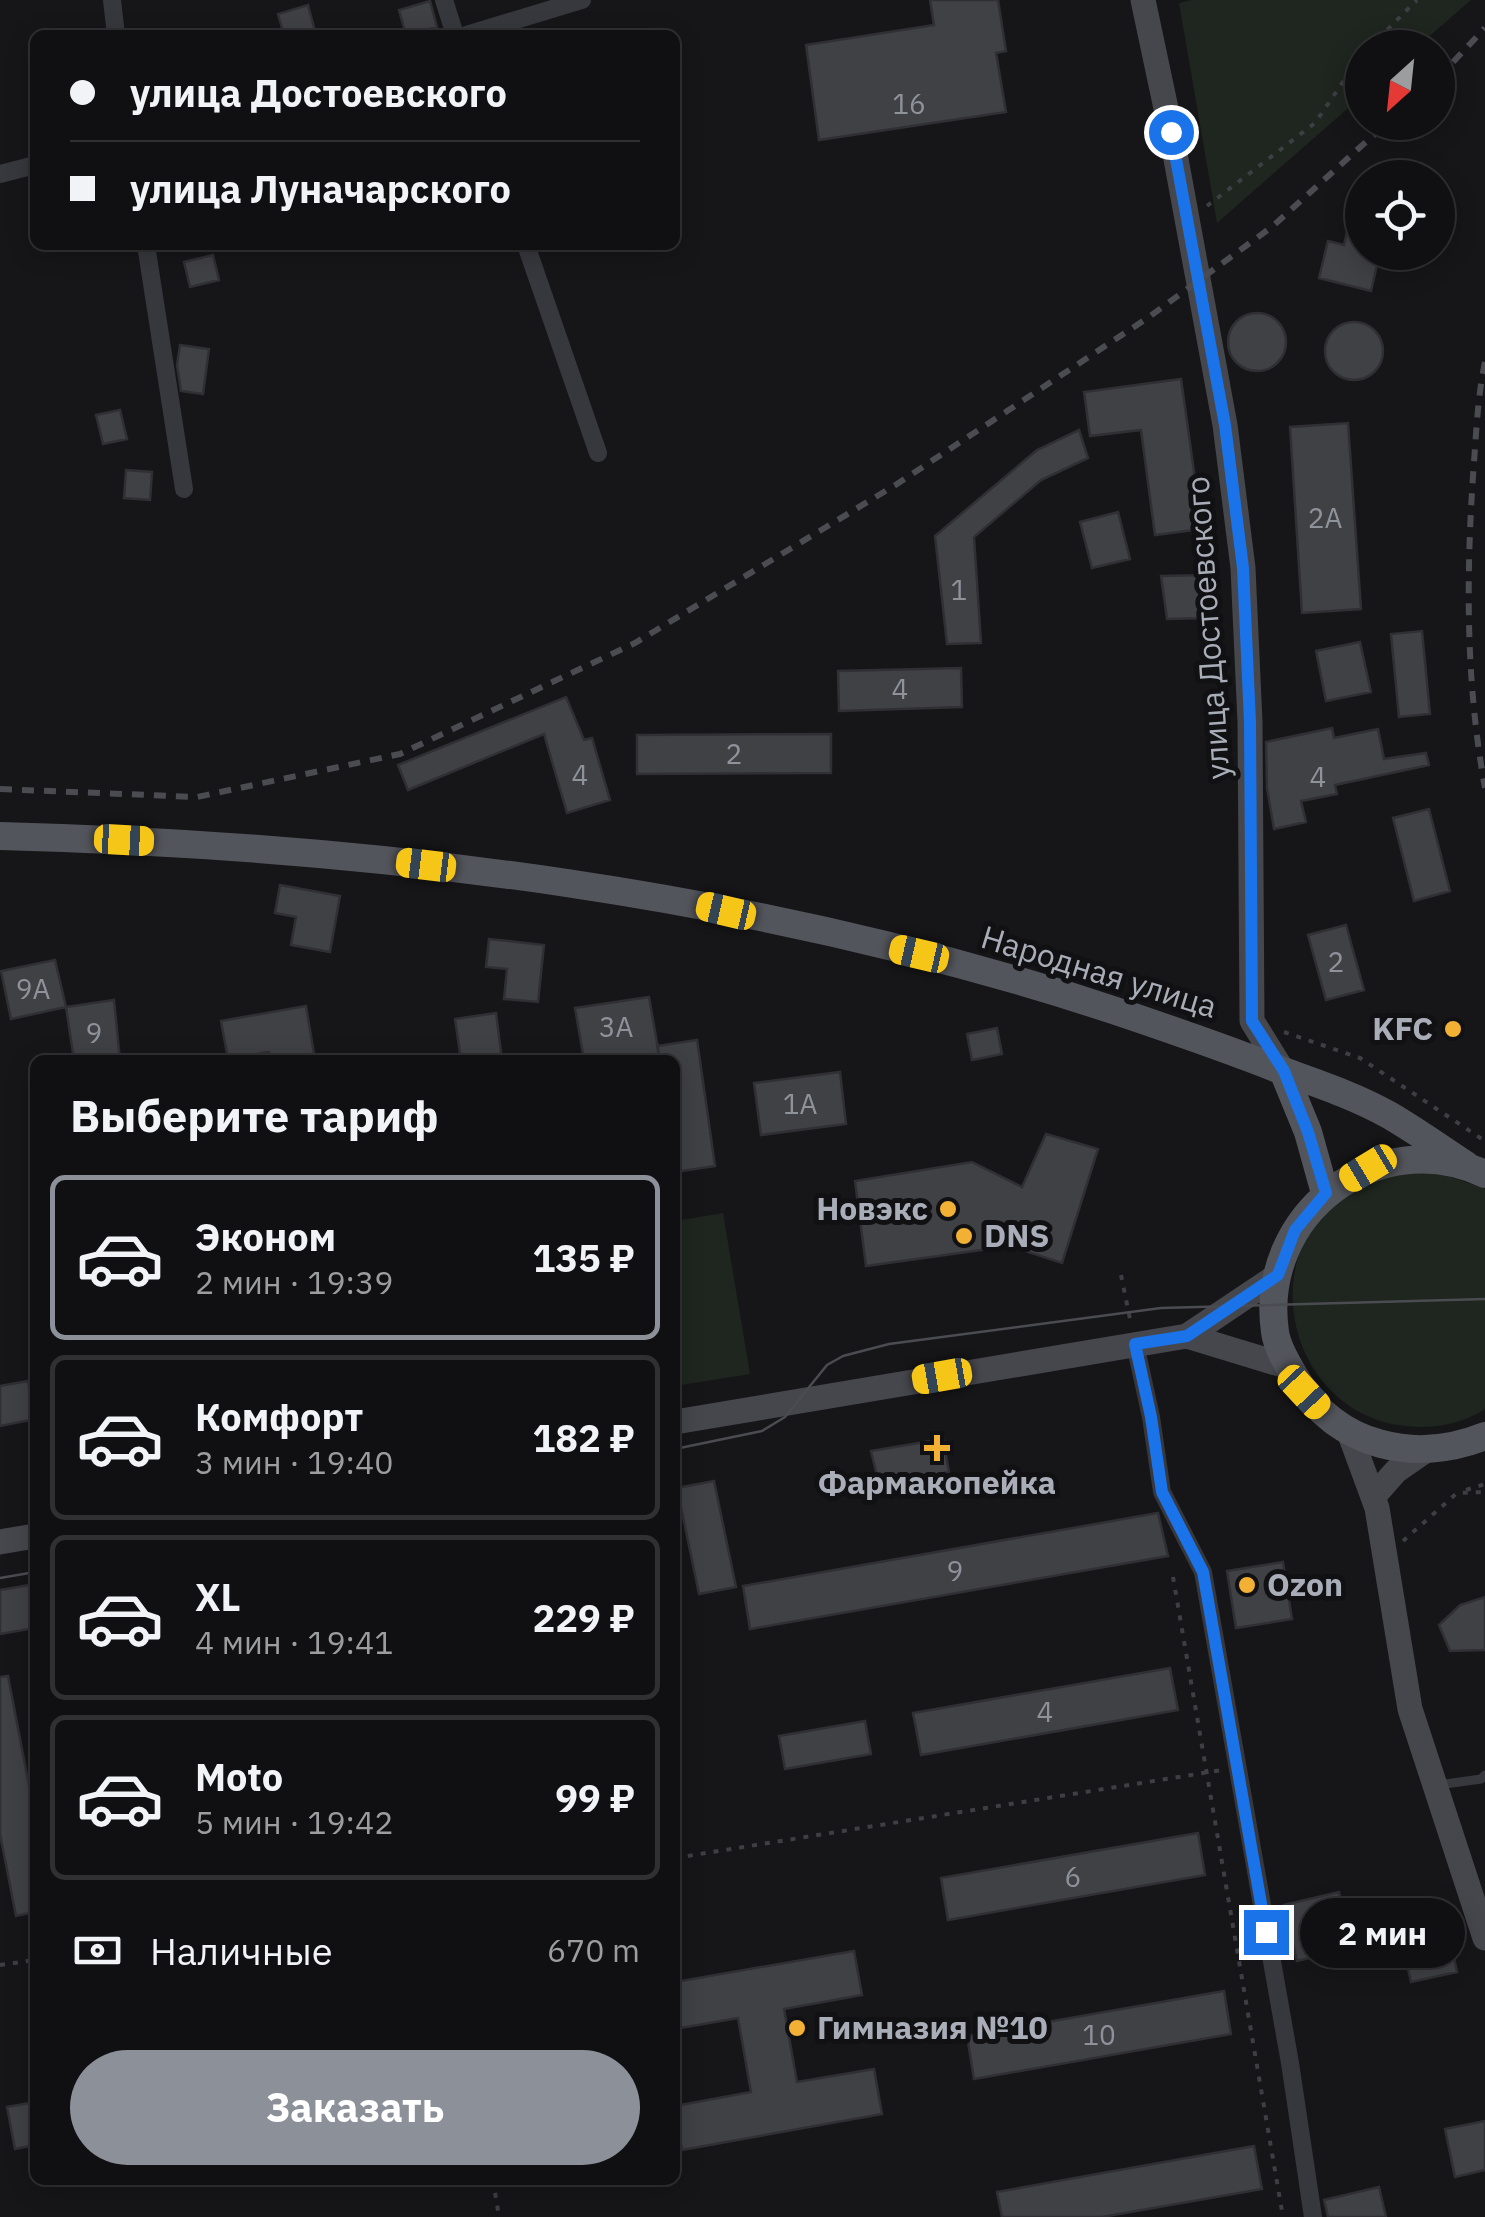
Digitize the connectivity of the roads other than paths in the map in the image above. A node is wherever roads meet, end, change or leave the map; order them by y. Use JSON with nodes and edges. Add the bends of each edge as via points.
{"nodes":[{"id":1,"x":112,"y":0,"type":"edge"},
{"id":2,"x":444,"y":0,"type":"edge"},
{"id":3,"x":582,"y":0,"type":"edge"},
{"id":4,"x":1143,"y":0,"type":"edge"},
{"id":5,"x":115,"y":30,"type":"edge"},
{"id":6,"x":453,"y":30,"type":"edge"},
{"id":7,"x":483,"y":30,"type":"edge"},
{"id":8,"x":30,"y":166,"type":"edge"},
{"id":9,"x":0,"y":174,"type":"edge"},
{"id":10,"x":147,"y":250,"type":"edge"},
{"id":11,"x":528,"y":250,"type":"edge"},
{"id":12,"x":598,"y":453,"type":"dead end"},
{"id":13,"x":184,"y":488,"type":"dead end"},
{"id":14,"x":0,"y":836,"type":"edge"},
{"id":15,"x":1284,"y":1071,"type":"junction"},
{"id":16,"x":1475,"y":1169,"type":"edge"},
{"id":17,"x":1326,"y":1193,"type":"junction"},
{"id":18,"x":1278,"y":1275,"type":"junction"},
{"id":19,"x":1187,"y":1336,"type":"junction"},
{"id":20,"x":1135,"y":1344,"type":"junction"},
{"id":21,"x":1289,"y":1367,"type":"junction"},
{"id":22,"x":680,"y":1421,"type":"edge"},
{"id":23,"x":1349,"y":1432,"type":"junction"},
{"id":24,"x":1485,"y":1436,"type":"edge"},
{"id":25,"x":1425,"y":1451,"type":"junction"},
{"id":26,"x":1373,"y":1497,"type":"junction"},
{"id":27,"x":30,"y":1537,"type":"edge"},
{"id":28,"x":0,"y":1542,"type":"edge"},
{"id":29,"x":1485,"y":1775,"type":"edge"},
{"id":30,"x":1435,"y":1786,"type":"junction"},
{"id":31,"x":1485,"y":1938,"type":"edge"},
{"id":32,"x":1314,"y":2217,"type":"edge"}],
"edges":[{"from":1,"to":5,"type":"street"},
{"from":2,"to":6,"type":"street"},
{"from":3,"to":7,"type":"street"},
{"from":4,"to":15,"type":"street","name":"улица Достоевского","via":[[1225,425],[1243,568],[1250,722],[1252,1021]]},
{"from":8,"to":9,"type":"street"},
{"from":10,"to":13,"type":"street"},
{"from":11,"to":12,"type":"street"},
{"from":14,"to":15,"type":"main road","name":"Народная улица","via":[[277,848],[688,902],[1060,992]]},
{"from":15,"to":16,"type":"main road","name":"Народная улица","via":[[1389,1115]]},
{"from":15,"to":17,"type":"main road"},
{"from":16,"to":17,"type":"main road","via":[[1416,1158],[1368,1168]]},
{"from":17,"to":18,"type":"main road","via":[[1295,1230]]},
{"from":18,"to":19,"type":"street"},
{"from":18,"to":21,"type":"main road","via":[[1275,1334]]},
{"from":19,"to":20,"type":"street"},
{"from":19,"to":21,"type":"street"},
{"from":20,"to":22,"type":"street"},
{"from":20,"to":32,"type":"street","via":[[1162,1492],[1203,1572]]},
{"from":21,"to":23,"type":"main road","via":[[1304,1392]]},
{"from":23,"to":25,"type":"main road"},
{"from":23,"to":26,"type":"street"},
{"from":24,"to":25,"type":"main road"},
{"from":25,"to":26,"type":"street"},
{"from":26,"to":30,"type":"street","via":[[1410,1710]]},
{"from":27,"to":28,"type":"street"},
{"from":29,"to":30,"type":"lane"},
{"from":30,"to":31,"type":"street"}]}
